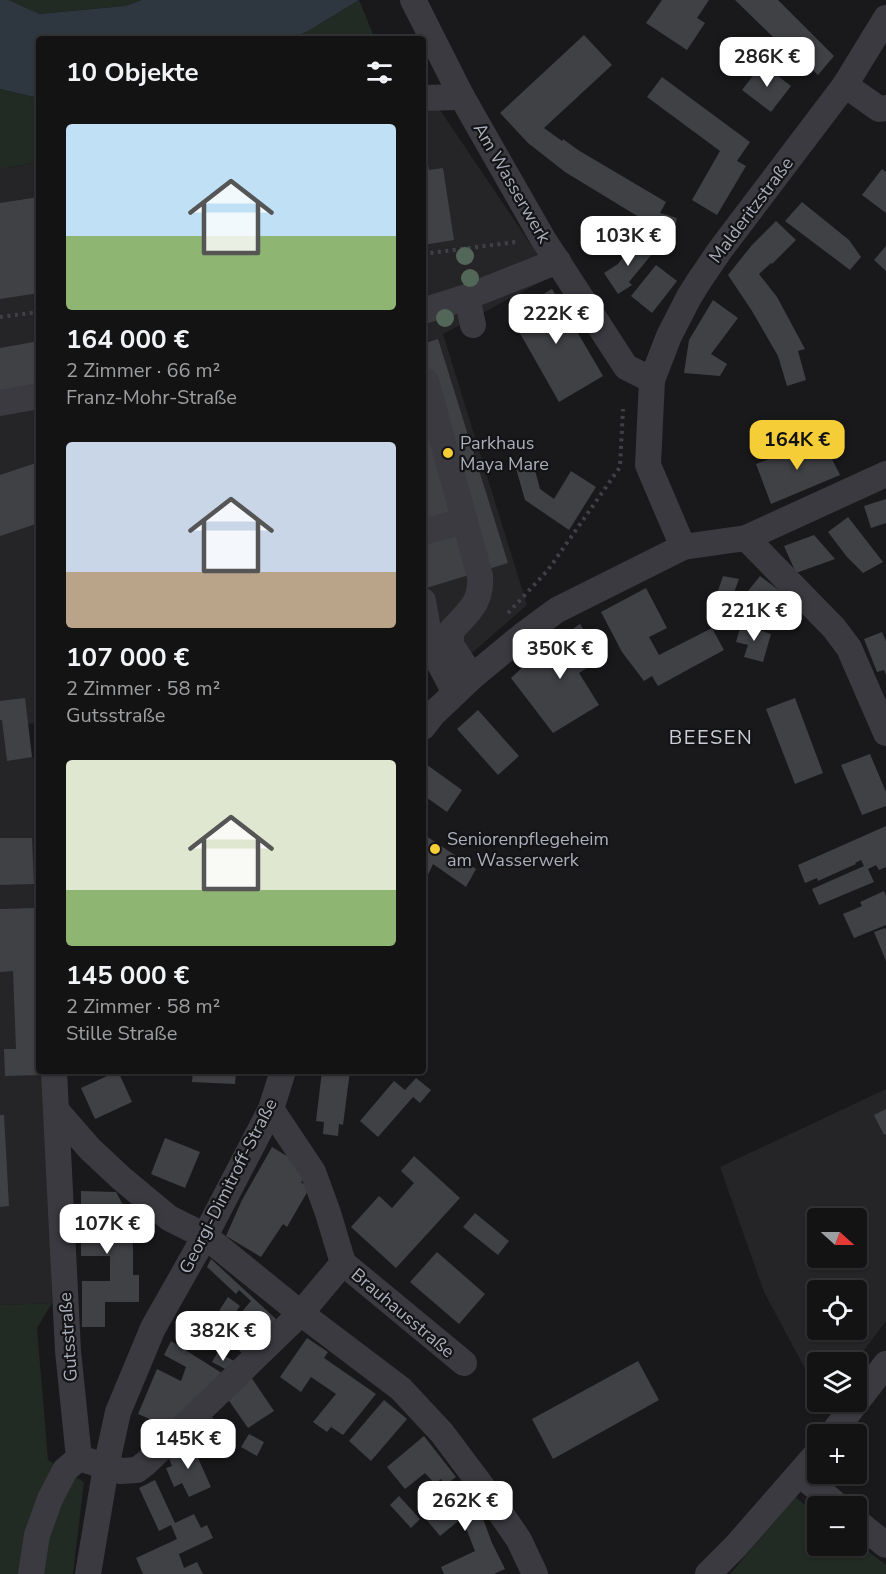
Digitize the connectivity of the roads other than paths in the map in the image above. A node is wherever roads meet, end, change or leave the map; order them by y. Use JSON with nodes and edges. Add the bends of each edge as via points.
{"nodes":[{"id":1,"x":412,"y":0,"type":"edge"},
{"id":2,"x":886,"y":18,"type":"edge"},
{"id":3,"x":845,"y":86,"type":"junction"},
{"id":4,"x":462,"y":97,"type":"junction"},
{"id":5,"x":426,"y":98,"type":"edge"},
{"id":6,"x":886,"y":108,"type":"edge"},
{"id":7,"x":558,"y":261,"type":"junction"},
{"id":8,"x":467,"y":297,"type":"junction"},
{"id":9,"x":426,"y":310,"type":"edge"},
{"id":10,"x":473,"y":325,"type":"dead end"},
{"id":11,"x":652,"y":380,"type":"junction"},
{"id":12,"x":426,"y":381,"type":"edge"},
{"id":13,"x":36,"y":397,"type":"edge"},
{"id":14,"x":0,"y":403,"type":"edge"},
{"id":15,"x":886,"y":474,"type":"edge"},
{"id":16,"x":464,"y":521,"type":"junction"},
{"id":17,"x":426,"y":531,"type":"edge"},
{"id":18,"x":746,"y":538,"type":"junction"},
{"id":19,"x":683,"y":547,"type":"junction"},
{"id":20,"x":426,"y":618,"type":"edge"},
{"id":21,"x":464,"y":685,"type":"junction"},
{"id":22,"x":426,"y":723,"type":"edge"},
{"id":23,"x":886,"y":734,"type":"edge"},
{"id":24,"x":54,"y":1074,"type":"edge"},
{"id":25,"x":282,"y":1074,"type":"edge"},
{"id":26,"x":271,"y":1109,"type":"junction"},
{"id":27,"x":56,"y":1110,"type":"junction"},
{"id":28,"x":205,"y":1236,"type":"junction"},
{"id":29,"x":343,"y":1263,"type":"junction"},
{"id":30,"x":301,"y":1313,"type":"junction"},
{"id":31,"x":464,"y":1363,"type":"dead end"},
{"id":32,"x":886,"y":1364,"type":"edge"},
{"id":33,"x":840,"y":1424,"type":"edge"},
{"id":34,"x":79,"y":1458,"type":"junction"},
{"id":35,"x":807,"y":1465,"type":"edge"},
{"id":36,"x":106,"y":1467,"type":"junction"},
{"id":37,"x":800,"y":1474,"type":"junction"},
{"id":38,"x":826,"y":1496,"type":"edge"},
{"id":39,"x":867,"y":1530,"type":"edge"},
{"id":40,"x":886,"y":1545,"type":"edge"},
{"id":41,"x":31,"y":1574,"type":"edge"},
{"id":42,"x":88,"y":1574,"type":"edge"},
{"id":43,"x":535,"y":1574,"type":"edge"},
{"id":44,"x":708,"y":1574,"type":"edge"}],
"edges":[{"from":1,"to":4,"type":"street","name":"Am Wasserwerk"},
{"from":2,"to":3,"type":"street","name":"Malderitzstraße"},
{"from":3,"to":6,"type":"street","via":[[879,109]]},
{"from":3,"to":11,"type":"street","name":"Malderitzstraße","via":[[699,281],[669,336]]},
{"from":4,"to":5,"type":"street"},
{"from":4,"to":7,"type":"street","name":"Am Wasserwerk"},
{"from":7,"to":8,"type":"street"},
{"from":7,"to":11,"type":"street","name":"Am Wasserwerk","via":[[626,367]]},
{"from":8,"to":9,"type":"street"},
{"from":8,"to":10,"type":"street"},
{"from":11,"to":19,"type":"street","name":"Malderitzstraße","via":[[648,465]]},
{"from":12,"to":16,"type":"street"},
{"from":13,"to":14,"type":"street"},
{"from":15,"to":18,"type":"street"},
{"from":16,"to":17,"type":"street"},
{"from":16,"to":21,"type":"street","via":[[481,589],[476,602],[451,631],[451,645]]},
{"from":18,"to":19,"type":"street"},
{"from":18,"to":23,"type":"street","via":[[849,648]]},
{"from":19,"to":21,"type":"street","via":[[557,610]]},
{"from":20,"to":21,"type":"street","via":[[431,647]]},
{"from":21,"to":22,"type":"street"},
{"from":24,"to":27,"type":"street","name":"Gutsstraße"},
{"from":25,"to":26,"type":"street","name":"Georgi-Dimitroff-Straße"},
{"from":26,"to":28,"type":"street","name":"Georgi-Dimitroff-Straße"},
{"from":26,"to":29,"type":"street","name":"Brauhausstraße","via":[[314,1172]]},
{"from":27,"to":28,"type":"street","via":[[121,1178],[169,1218]]},
{"from":27,"to":34,"type":"street","name":"Gutsstraße","via":[[68,1351]]},
{"from":28,"to":30,"type":"street"},
{"from":28,"to":36,"type":"street","name":"Georgi-Dimitroff-Straße","via":[[153,1328],[117,1412]]},
{"from":29,"to":30,"type":"street","name":"Brauhausstraße"},
{"from":29,"to":31,"type":"street","name":"Brauhausstraße"},
{"from":30,"to":36,"type":"street","name":"Brauhausstraße","via":[[146,1463],[137,1470]]},
{"from":30,"to":43,"type":"street","via":[[401,1389],[442,1433],[519,1540]]},
{"from":32,"to":33,"type":"street"},
{"from":34,"to":36,"type":"street","name":"Brauhausstraße"},
{"from":34,"to":41,"type":"street","via":[[65,1470],[50,1499],[37,1535]]},
{"from":35,"to":37,"type":"street"},
{"from":36,"to":42,"type":"street","name":"Georgi-Dimitroff-Straße"},
{"from":37,"to":38,"type":"street"},
{"from":37,"to":44,"type":"street"},
{"from":39,"to":40,"type":"street"}]}
